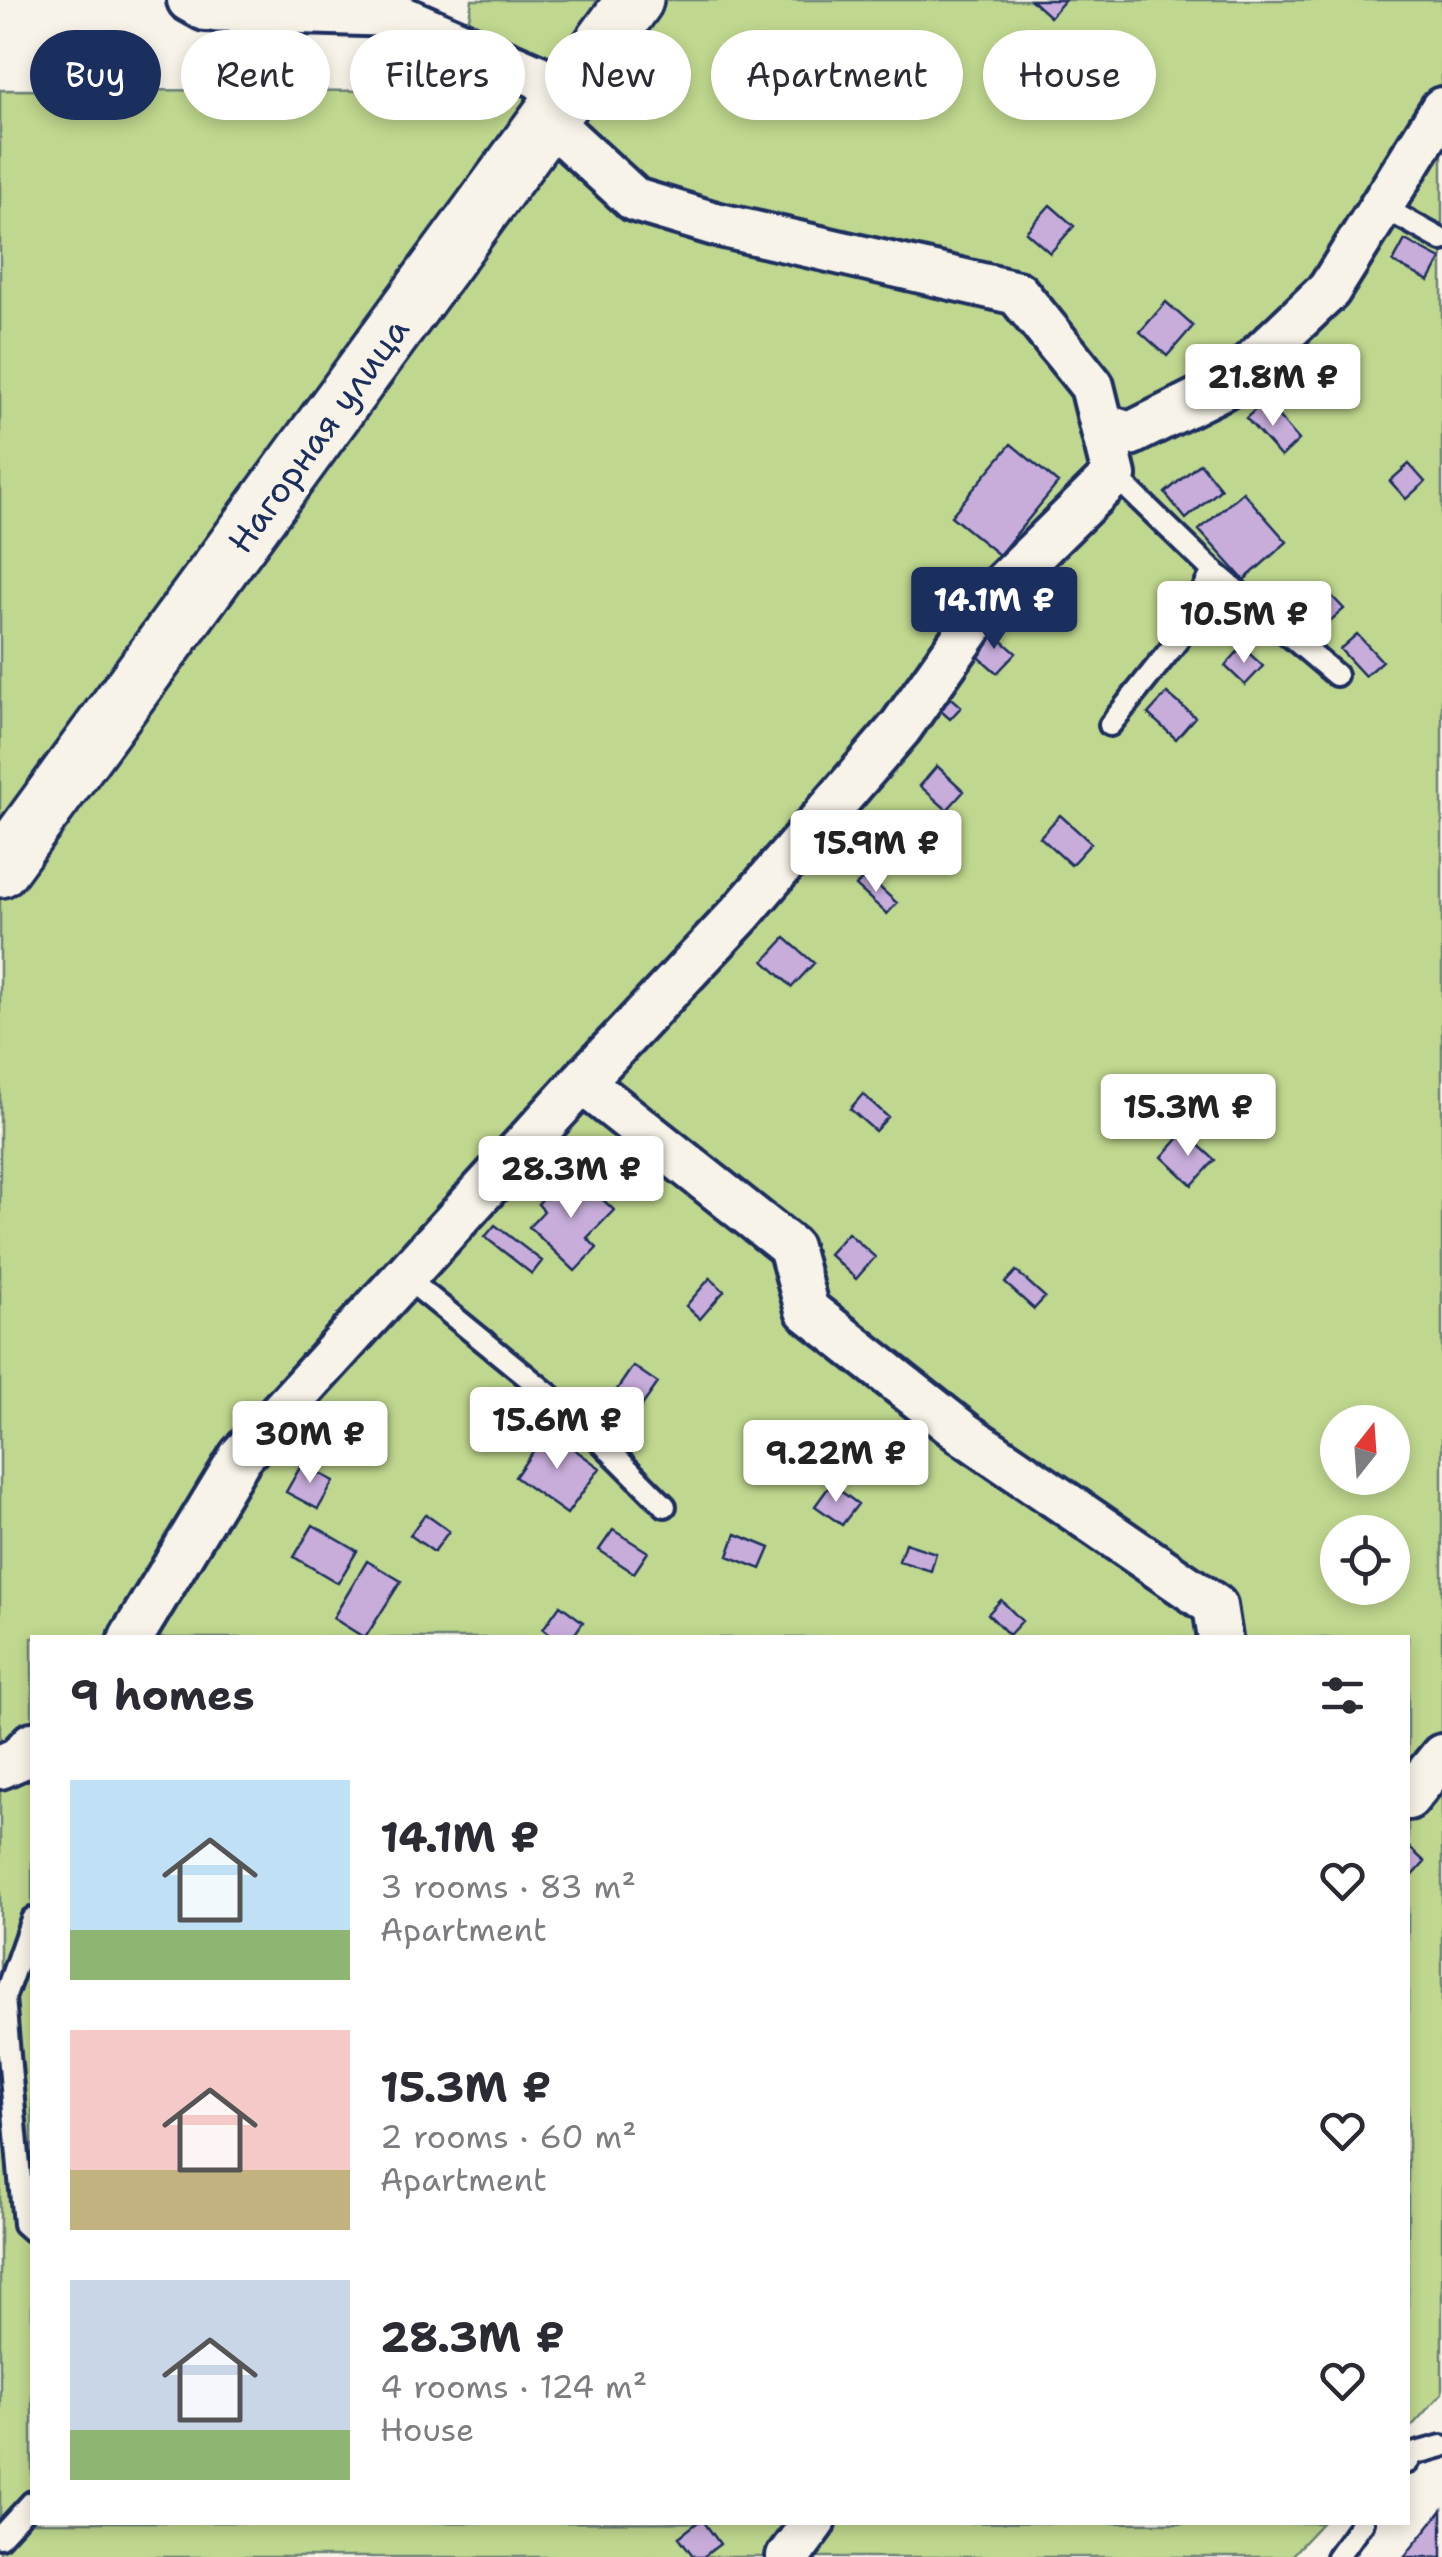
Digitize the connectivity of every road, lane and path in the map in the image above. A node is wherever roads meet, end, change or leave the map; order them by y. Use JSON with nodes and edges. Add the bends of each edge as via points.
{"nodes":[{"id":1,"x":190,"y":0,"type":"edge"},
{"id":2,"x":635,"y":0,"type":"edge"},
{"id":3,"x":396,"y":7,"type":"edge"},
{"id":4,"x":613,"y":30,"type":"edge"},
{"id":5,"x":545,"y":89,"type":"edge"},
{"id":6,"x":1442,"y":109,"type":"edge"},
{"id":7,"x":549,"y":120,"type":"edge"},
{"id":8,"x":565,"y":120,"type":"edge"},
{"id":9,"x":1381,"y":206,"type":"junction"},
{"id":10,"x":1442,"y":240,"type":"edge"},
{"id":11,"x":1102,"y":426,"type":"junction"},
{"id":12,"x":1114,"y":475,"type":"junction"},
{"id":13,"x":1213,"y":571,"type":"junction"},
{"id":14,"x":1336,"y":675,"type":"dead end"},
{"id":15,"x":1110,"y":725,"type":"dead end"},
{"id":16,"x":0,"y":869,"type":"edge"},
{"id":17,"x":582,"y":1082,"type":"junction"},
{"id":18,"x":404,"y":1276,"type":"junction"},
{"id":19,"x":665,"y":1506,"type":"dead end"},
{"id":20,"x":134,"y":1635,"type":"edge"},
{"id":21,"x":1220,"y":1635,"type":"edge"},
{"id":22,"x":1442,"y":1756,"type":"edge"},
{"id":23,"x":1410,"y":1796,"type":"edge"},
{"id":24,"x":30,"y":1925,"type":"edge"},
{"id":25,"x":30,"y":2229,"type":"edge"},
{"id":26,"x":1442,"y":2446,"type":"edge"},
{"id":27,"x":1410,"y":2459,"type":"edge"},
{"id":28,"x":30,"y":2504,"type":"edge"},
{"id":29,"x":812,"y":2525,"type":"edge"},
{"id":30,"x":1360,"y":2525,"type":"edge"},
{"id":31,"x":0,"y":2537,"type":"edge"},
{"id":32,"x":788,"y":2557,"type":"edge"},
{"id":33,"x":1336,"y":2557,"type":"edge"}],
"edges":[{"from":1,"to":3,"type":"street","via":[[206,9]]},
{"from":2,"to":4,"type":"street","name":"Нагорная улица"},
{"from":3,"to":5,"type":"street","via":[[539,77]]},
{"from":6,"to":9,"type":"street"},
{"from":7,"to":16,"type":"street","name":"Нагорная улица"},
{"from":8,"to":11,"type":"street","via":[[634,200],[1017,293],[1092,386]]},
{"from":9,"to":10,"type":"lane"},
{"from":9,"to":11,"type":"street","via":[[1329,290],[1230,384],[1130,434]]},
{"from":11,"to":12,"type":"street"},
{"from":12,"to":13,"type":"lane"},
{"from":12,"to":17,"type":"street","via":[[997,590],[900,728]]},
{"from":13,"to":14,"type":"lane"},
{"from":13,"to":15,"type":"lane","via":[[1178,640]]},
{"from":17,"to":18,"type":"street"},
{"from":17,"to":21,"type":"street","via":[[790,1247],[807,1310],[963,1432],[1215,1606]]},
{"from":18,"to":19,"type":"lane","via":[[574,1415]]},
{"from":18,"to":20,"type":"street","via":[[241,1456]]},
{"from":22,"to":23,"type":"street"},
{"from":24,"to":25,"type":"lane","via":[[4,1998],[24,2224]]},
{"from":26,"to":27,"type":"lane"},
{"from":28,"to":31,"type":"lane"},
{"from":29,"to":32,"type":"street"},
{"from":30,"to":33,"type":"lane"}]}
